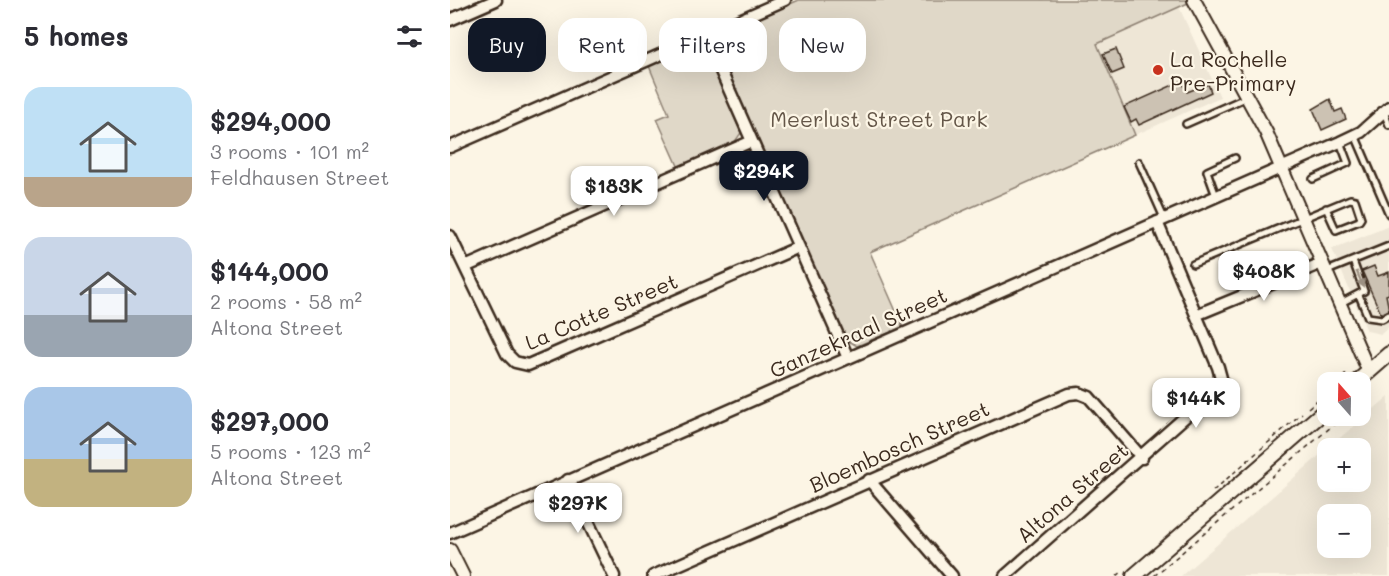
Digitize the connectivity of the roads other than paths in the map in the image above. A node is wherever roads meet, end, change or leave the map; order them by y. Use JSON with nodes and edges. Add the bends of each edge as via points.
{"nodes":[{"id":1,"x":496,"y":0,"type":"edge"},
{"id":2,"x":785,"y":0,"type":"edge"},
{"id":3,"x":1194,"y":0,"type":"edge"},
{"id":4,"x":744,"y":18,"type":"edge"},
{"id":5,"x":450,"y":20,"type":"edge"},
{"id":6,"x":659,"y":55,"type":"edge"},
{"id":7,"x":721,"y":72,"type":"edge"},
{"id":8,"x":1248,"y":97,"type":"junction"},
{"id":9,"x":1386,"y":109,"type":"edge"},
{"id":10,"x":1186,"y":124,"type":"dead end"},
{"id":11,"x":1389,"y":124,"type":"edge"},
{"id":12,"x":1355,"y":135,"type":"junction"},
{"id":13,"x":752,"y":141,"type":"junction"},
{"id":14,"x":1340,"y":142,"type":"junction"},
{"id":15,"x":450,"y":147,"type":"edge"},
{"id":16,"x":1235,"y":158,"type":"dead end"},
{"id":17,"x":1139,"y":162,"type":"dead end"},
{"id":18,"x":1282,"y":168,"type":"junction"},
{"id":19,"x":1313,"y":179,"type":"dead end"},
{"id":20,"x":1216,"y":196,"type":"junction"},
{"id":21,"x":1326,"y":208,"type":"junction"},
{"id":22,"x":1389,"y":214,"type":"edge"},
{"id":23,"x":1303,"y":218,"type":"junction"},
{"id":24,"x":1161,"y":221,"type":"junction"},
{"id":25,"x":450,"y":236,"type":"edge"},
{"id":26,"x":1389,"y":246,"type":"edge"},
{"id":27,"x":799,"y":247,"type":"junction"},
{"id":28,"x":1353,"y":261,"type":"junction"},
{"id":29,"x":1193,"y":264,"type":"dead end"},
{"id":30,"x":465,"y":267,"type":"junction"},
{"id":31,"x":1324,"y":267,"type":"junction"},
{"id":32,"x":1359,"y":295,"type":"junction"},
{"id":33,"x":1339,"y":304,"type":"junction"},
{"id":34,"x":1196,"y":315,"type":"junction"},
{"id":35,"x":1389,"y":315,"type":"edge"},
{"id":36,"x":1389,"y":354,"type":"edge"},
{"id":37,"x":848,"y":358,"type":"junction"},
{"id":38,"x":1369,"y":372,"type":"joint"},
{"id":39,"x":1317,"y":418,"type":"edge"},
{"id":40,"x":1142,"y":458,"type":"junction"},
{"id":41,"x":568,"y":480,"type":"junction"},
{"id":42,"x":869,"y":480,"type":"junction"},
{"id":43,"x":450,"y":533,"type":"edge"},
{"id":44,"x":450,"y":550,"type":"edge"},
{"id":45,"x":463,"y":576,"type":"edge"},
{"id":46,"x":614,"y":576,"type":"edge"},
{"id":47,"x":653,"y":576,"type":"edge"},
{"id":48,"x":952,"y":576,"type":"edge"},
{"id":49,"x":1005,"y":576,"type":"edge"},
{"id":50,"x":1134,"y":576,"type":"edge"}],
"edges":[{"from":1,"to":5,"type":"street"},
{"from":2,"to":4,"type":"street"},
{"from":3,"to":8,"type":"street"},
{"from":6,"to":15,"type":"street"},
{"from":7,"to":13,"type":"street"},
{"from":8,"to":10,"type":"lane"},
{"from":8,"to":18,"type":"street"},
{"from":9,"to":11,"type":"lane"},
{"from":9,"to":12,"type":"street","name":"Ganzekraal Street"},
{"from":12,"to":14,"type":"street","name":"Ganzekraal Street"},
{"from":12,"to":22,"type":"lane"},
{"from":13,"to":27,"type":"street"},
{"from":13,"to":30,"type":"street"},
{"from":14,"to":18,"type":"street","name":"Ganzekraal Street"},
{"from":14,"to":19,"type":"lane","via":[[1348,163]]},
{"from":16,"to":20,"type":"lane","via":[[1207,171]]},
{"from":17,"to":24,"type":"lane"},
{"from":18,"to":20,"type":"street","name":"Ganzekraal Street"},
{"from":18,"to":23,"type":"street"},
{"from":20,"to":24,"type":"street","name":"Ganzekraal Street"},
{"from":21,"to":21,"type":"lane","via":[[1353,199],[1361,218],[1337,230]]},
{"from":21,"to":23,"type":"lane"},
{"from":23,"to":29,"type":"lane"},
{"from":23,"to":31,"type":"street"},
{"from":24,"to":34,"type":"street","name":"Altona Street"},
{"from":24,"to":37,"type":"street","name":"Ganzekraal Street"},
{"from":25,"to":30,"type":"street","name":"La Cotte Street"},
{"from":26,"to":28,"type":"lane"},
{"from":27,"to":30,"type":"street","name":"La Cotte Street","via":[[528,365],[515,362],[507,354]]},
{"from":27,"to":37,"type":"street"},
{"from":28,"to":31,"type":"lane"},
{"from":28,"to":32,"type":"lane","one_way":true,"via":[[1364,289]]},
{"from":31,"to":33,"type":"street"},
{"from":31,"to":34,"type":"street"},
{"from":32,"to":33,"type":"lane"},
{"from":32,"to":35,"type":"lane","via":[[1368,317]]},
{"from":33,"to":38,"type":"street"},
{"from":34,"to":40,"type":"street","name":"Altona Street","via":[[1220,371],[1220,387]]},
{"from":36,"to":38,"type":"main road"},
{"from":37,"to":41,"type":"street","name":"Ganzekraal Street"},
{"from":39,"to":50,"type":"main road"},
{"from":40,"to":42,"type":"street","name":"Bloembosch Street","via":[[1094,401],[1074,393]]},
{"from":40,"to":49,"type":"street","name":"Altona Street"},
{"from":41,"to":43,"type":"street","name":"Ganzekraal Street"},
{"from":41,"to":46,"type":"street"},
{"from":42,"to":47,"type":"street","name":"Bloembosch Street"},
{"from":42,"to":48,"type":"street"},
{"from":44,"to":45,"type":"street"}]}
